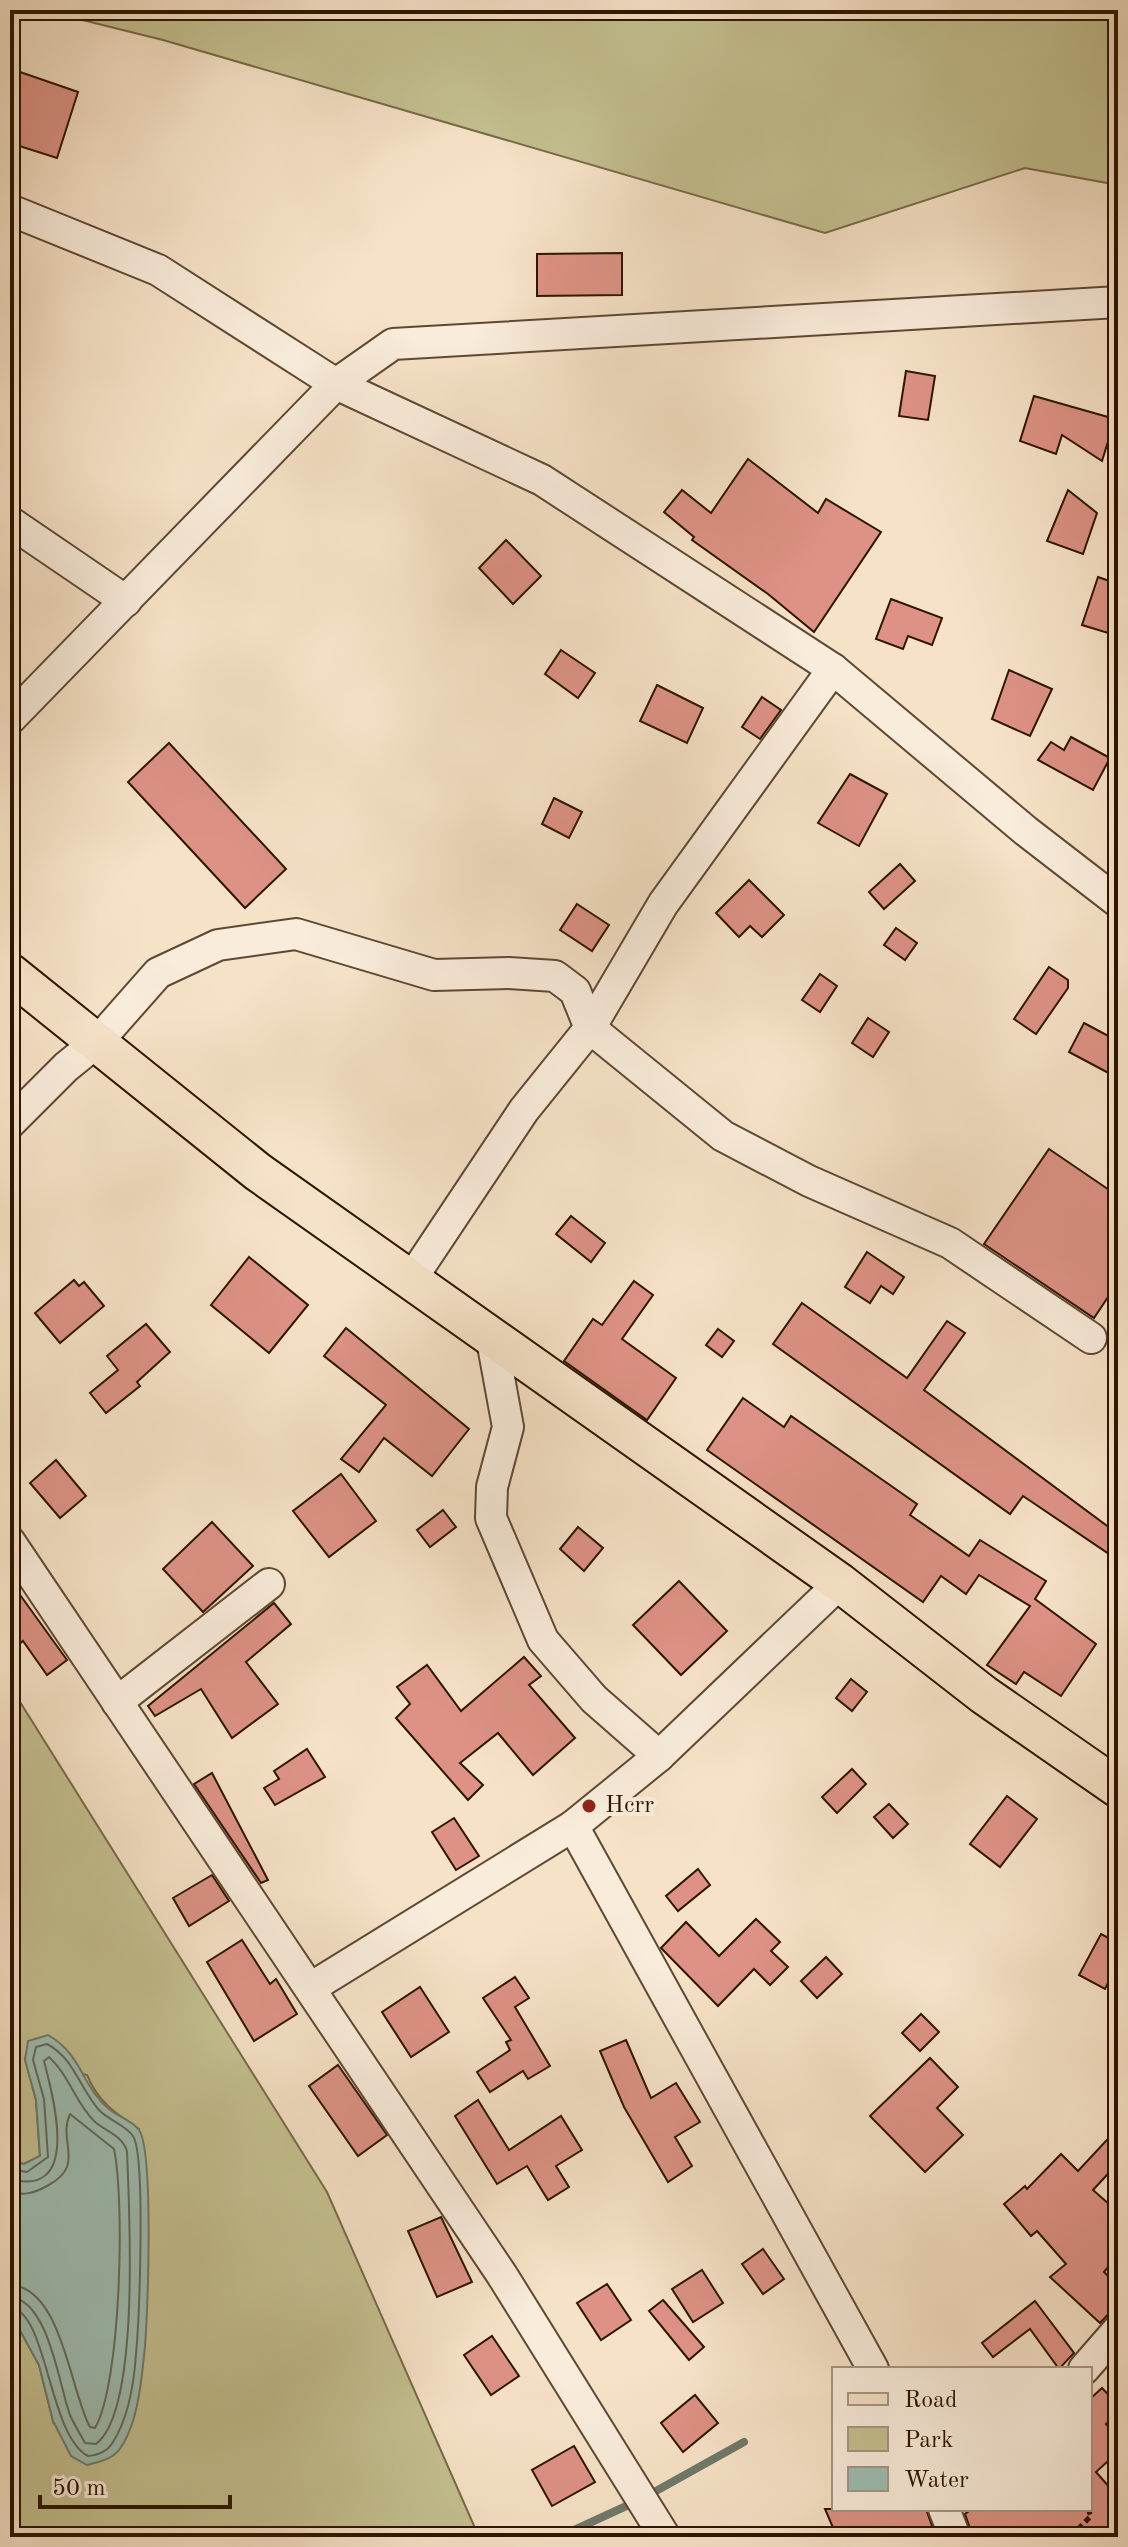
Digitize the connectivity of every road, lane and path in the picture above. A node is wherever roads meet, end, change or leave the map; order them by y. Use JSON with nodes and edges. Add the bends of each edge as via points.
{"nodes":[{"id":1,"x":10,"y":210,"type":"edge"},
{"id":2,"x":1118,"y":302,"type":"edge"},
{"id":3,"x":336,"y":384,"type":"junction"},
{"id":4,"x":10,"y":522,"type":"edge"},
{"id":5,"x":126,"y":601,"type":"junction"},
{"id":6,"x":833,"y":669,"type":"junction"},
{"id":7,"x":10,"y":719,"type":"edge"},
{"id":8,"x":1118,"y":902,"type":"edge"},
{"id":9,"x":10,"y":973,"type":"edge"},
{"id":10,"x":590,"y":1028,"type":"junction"},
{"id":11,"x":98,"y":1041,"type":"junction"},
{"id":12,"x":10,"y":1123,"type":"edge"},
{"id":13,"x":412,"y":1278,"type":"junction"},
{"id":14,"x":1091,"y":1338,"type":"dead end"},
{"id":15,"x":492,"y":1340,"type":"junction"},
{"id":16,"x":10,"y":1542,"type":"edge"},
{"id":17,"x":840,"y":1583,"type":"junction"},
{"id":18,"x":269,"y":1584,"type":"dead end"},
{"id":19,"x":117,"y":1702,"type":"junction"},
{"id":20,"x":659,"y":1756,"type":"junction"},
{"id":21,"x":1118,"y":1788,"type":"edge"},
{"id":22,"x":573,"y":1826,"type":"junction"},
{"id":23,"x":312,"y":1987,"type":"junction"},
{"id":24,"x":1118,"y":2330,"type":"edge"},
{"id":25,"x":872,"y":2367,"type":"edge"},
{"id":26,"x":1086,"y":2367,"type":"edge"},
{"id":27,"x":945,"y":2511,"type":"edge"},
{"id":28,"x":1089,"y":2511,"type":"edge"},
{"id":29,"x":1071,"y":2536,"type":"edge"},
{"id":30,"x":665,"y":2537,"type":"edge"},
{"id":31,"x":955,"y":2537,"type":"edge"}],
"edges":[{"from":1,"to":3,"type":"street","via":[[158,270]]},
{"from":2,"to":3,"type":"street","via":[[393,344]]},
{"from":3,"to":5,"type":"street"},
{"from":3,"to":6,"type":"street","via":[[542,480]]},
{"from":4,"to":5,"type":"street"},
{"from":5,"to":7,"type":"street"},
{"from":6,"to":8,"type":"street"},
{"from":6,"to":10,"type":"street","via":[[663,904]]},
{"from":9,"to":11,"type":"main road"},
{"from":10,"to":11,"type":"street","via":[[575,991],[555,976],[434,975],[296,934],[218,945],[158,973]]},
{"from":10,"to":13,"type":"street","via":[[524,1110]]},
{"from":10,"to":14,"type":"street","via":[[723,1136],[809,1181],[950,1243]]},
{"from":11,"to":12,"type":"street"},
{"from":11,"to":13,"type":"main road","via":[[258,1172]]},
{"from":13,"to":15,"type":"main road"},
{"from":15,"to":17,"type":"main road"},
{"from":15,"to":20,"type":"street","via":[[508,1427],[492,1487],[491,1518],[543,1640],[594,1699]]},
{"from":16,"to":19,"type":"street"},
{"from":17,"to":20,"type":"street"},
{"from":17,"to":21,"type":"main road","via":[[984,1695]]},
{"from":18,"to":19,"type":"street"},
{"from":19,"to":23,"type":"street"},
{"from":20,"to":22,"type":"street"},
{"from":22,"to":23,"type":"street"},
{"from":22,"to":25,"type":"street"},
{"from":23,"to":30,"type":"street","via":[[502,2275]]},
{"from":24,"to":26,"type":"street"},
{"from":27,"to":31,"type":"street"},
{"from":28,"to":29,"type":"path","via":[[1091,2516]]}]}
